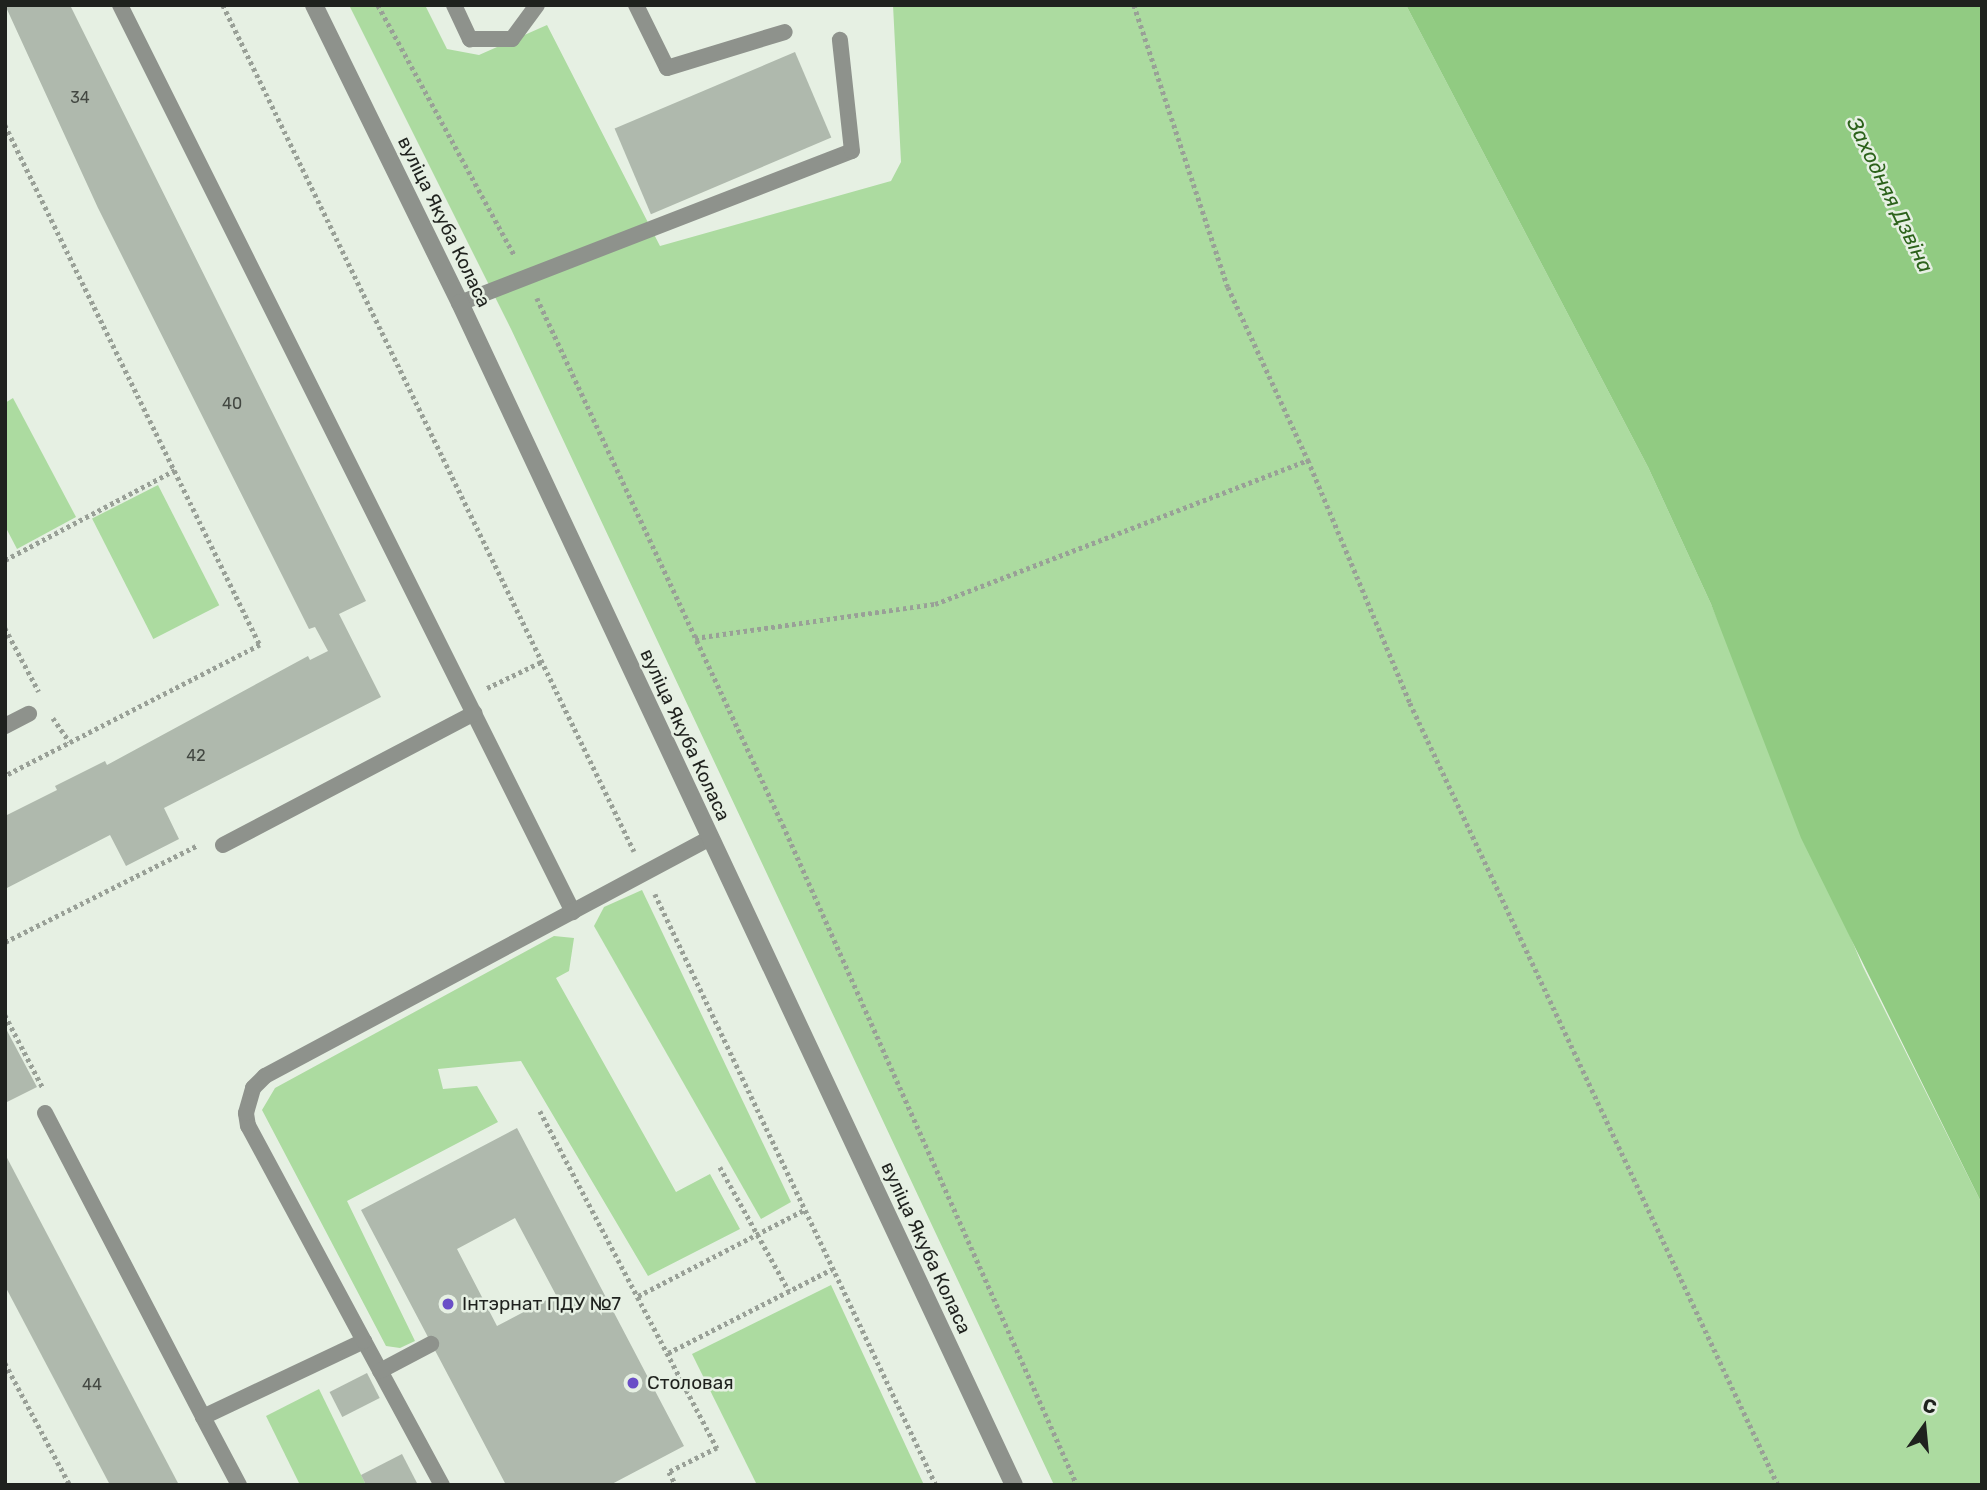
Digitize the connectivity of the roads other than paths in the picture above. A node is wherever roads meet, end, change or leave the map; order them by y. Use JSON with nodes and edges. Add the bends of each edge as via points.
{"nodes":[{"id":1,"x":120,"y":5,"type":"edge"},
{"id":2,"x":314,"y":5,"type":"edge"},
{"id":3,"x":454,"y":5,"type":"edge"},
{"id":4,"x":537,"y":5,"type":"edge"},
{"id":5,"x":636,"y":5,"type":"edge"},
{"id":6,"x":785,"y":32,"type":"dead end"},
{"id":7,"x":840,"y":40,"type":"dead end"},
{"id":8,"x":460,"y":303,"type":"junction"},
{"id":9,"x":474,"y":713,"type":"junction"},
{"id":10,"x":29,"y":714,"type":"dead end"},
{"id":11,"x":5,"y":726,"type":"edge"},
{"id":12,"x":710,"y":838,"type":"junction"},
{"id":13,"x":223,"y":845,"type":"dead end"},
{"id":14,"x":573,"y":912,"type":"junction"},
{"id":15,"x":46,"y":1114,"type":"dead end"},
{"id":16,"x":364,"y":1341,"type":"junction"},
{"id":17,"x":431,"y":1344,"type":"dead end"},
{"id":18,"x":380,"y":1371,"type":"junction"},
{"id":19,"x":203,"y":1417,"type":"junction"},
{"id":20,"x":239,"y":1485,"type":"edge"},
{"id":21,"x":442,"y":1485,"type":"edge"},
{"id":22,"x":1014,"y":1485,"type":"edge"}],
"edges":[{"from":1,"to":9,"type":"lane"},
{"from":2,"to":8,"type":"street","name":"вуліца Якуба Коласа"},
{"from":3,"to":4,"type":"lane","via":[[470,39],[512,38]]},
{"from":5,"to":6,"type":"lane","via":[[667,68]]},
{"from":7,"to":8,"type":"lane","via":[[852,151]]},
{"from":8,"to":12,"type":"street","name":"вуліца Якуба Коласа"},
{"from":9,"to":13,"type":"lane"},
{"from":9,"to":14,"type":"lane"},
{"from":10,"to":11,"type":"lane"},
{"from":12,"to":14,"type":"lane"},
{"from":12,"to":22,"type":"street","name":"вуліца Якуба Коласа"},
{"from":14,"to":16,"type":"lane","via":[[265,1076],[253,1088],[246,1113],[248,1126]]},
{"from":15,"to":19,"type":"lane"},
{"from":16,"to":18,"type":"lane"},
{"from":16,"to":19,"type":"lane"},
{"from":17,"to":18,"type":"lane"},
{"from":18,"to":21,"type":"lane"},
{"from":19,"to":20,"type":"lane"}]}
